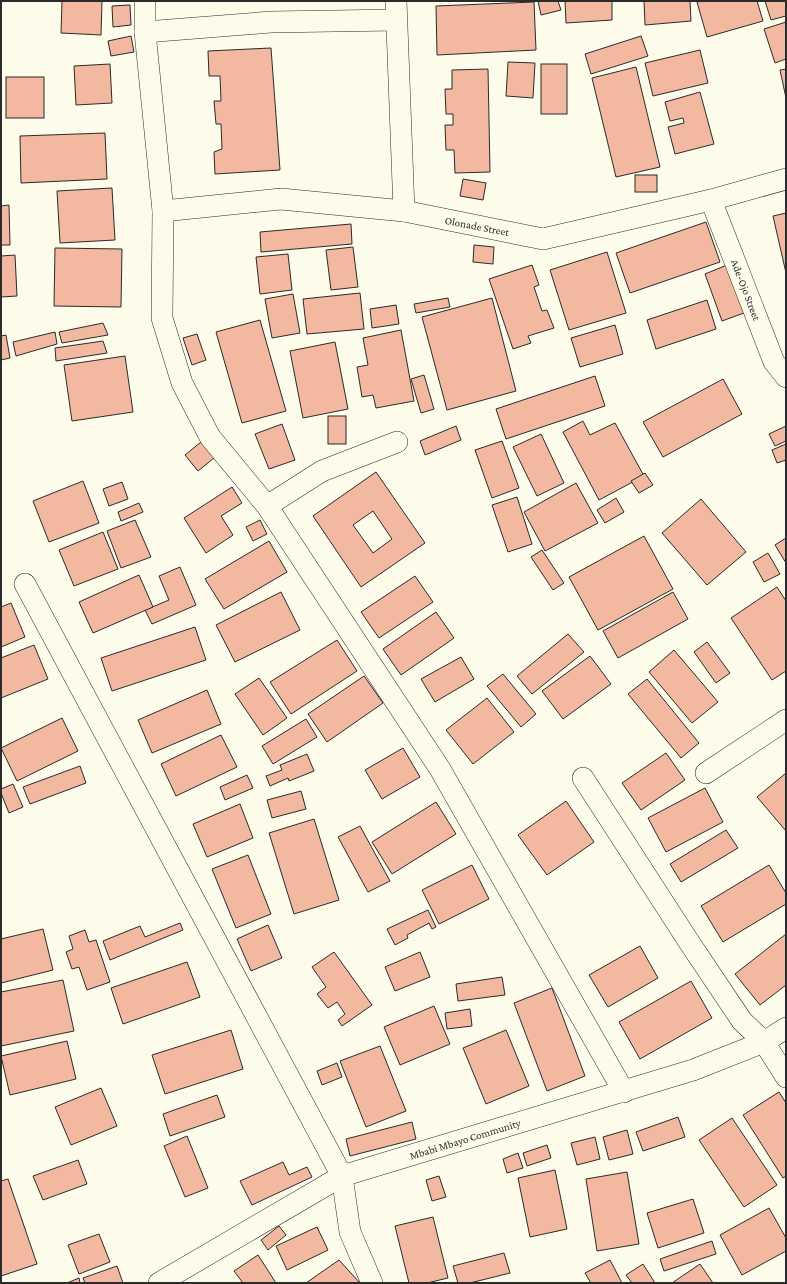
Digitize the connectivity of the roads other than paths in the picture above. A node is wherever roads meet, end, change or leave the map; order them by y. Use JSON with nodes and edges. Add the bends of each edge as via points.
{"nodes":[{"id":1,"x":145,"y":1,"type":"edge"},
{"id":2,"x":396,"y":11,"type":"edge"},
{"id":3,"x":145,"y":32,"type":"junction"},
{"id":4,"x":786,"y":179,"type":"edge"},
{"id":5,"x":711,"y":200,"type":"junction"},
{"id":6,"x":163,"y":210,"type":"junction"},
{"id":7,"x":404,"y":211,"type":"junction"},
{"id":8,"x":782,"y":366,"type":"edge"},
{"id":9,"x":397,"y":442,"type":"dead end"},
{"id":10,"x":267,"y":506,"type":"junction"},
{"id":11,"x":25,"y":584,"type":"dead end"},
{"id":12,"x":786,"y":720,"type":"edge"},
{"id":13,"x":706,"y":773,"type":"dead end"},
{"id":14,"x":583,"y":778,"type":"dead end"},
{"id":15,"x":786,"y":1028,"type":"edge"},
{"id":16,"x":764,"y":1042,"type":"junction"},
{"id":17,"x":786,"y":1077,"type":"edge"},
{"id":18,"x":624,"y":1092,"type":"junction"},
{"id":19,"x":342,"y":1176,"type":"junction"},
{"id":20,"x":159,"y":1283,"type":"edge"},
{"id":21,"x":372,"y":1283,"type":"edge"}],
"edges":[{"from":1,"to":3,"type":"street"},
{"from":2,"to":3,"type":"street"},
{"from":2,"to":7,"type":"street"},
{"from":3,"to":6,"type":"street"},
{"from":4,"to":5,"type":"street","name":"Olonade Street"},
{"from":5,"to":7,"type":"street","name":"Olonade Street","via":[[543,239]]},
{"from":5,"to":8,"type":"street","name":"Ade-Ojo Street"},
{"from":6,"to":7,"type":"street","name":"Olonade Street","via":[[281,199]]},
{"from":6,"to":10,"type":"street","via":[[162,318],[182,383],[210,436]]},
{"from":9,"to":10,"type":"street","via":[[322,471]]},
{"from":10,"to":18,"type":"street","via":[[440,769]]},
{"from":11,"to":19,"type":"street"},
{"from":12,"to":13,"type":"street"},
{"from":14,"to":16,"type":"street","via":[[742,1021]]},
{"from":15,"to":16,"type":"street","name":"Mbabi Mbayo Community"},
{"from":16,"to":17,"type":"street"},
{"from":16,"to":18,"type":"street","name":"Mbabi Mbayo Community","via":[[693,1070]]},
{"from":18,"to":19,"type":"street","name":"Mbabi Mbayo Community"},
{"from":19,"to":20,"type":"street","name":"Mbabi Mbayo Community"},
{"from":19,"to":21,"type":"street","via":[[350,1232]]}]}
